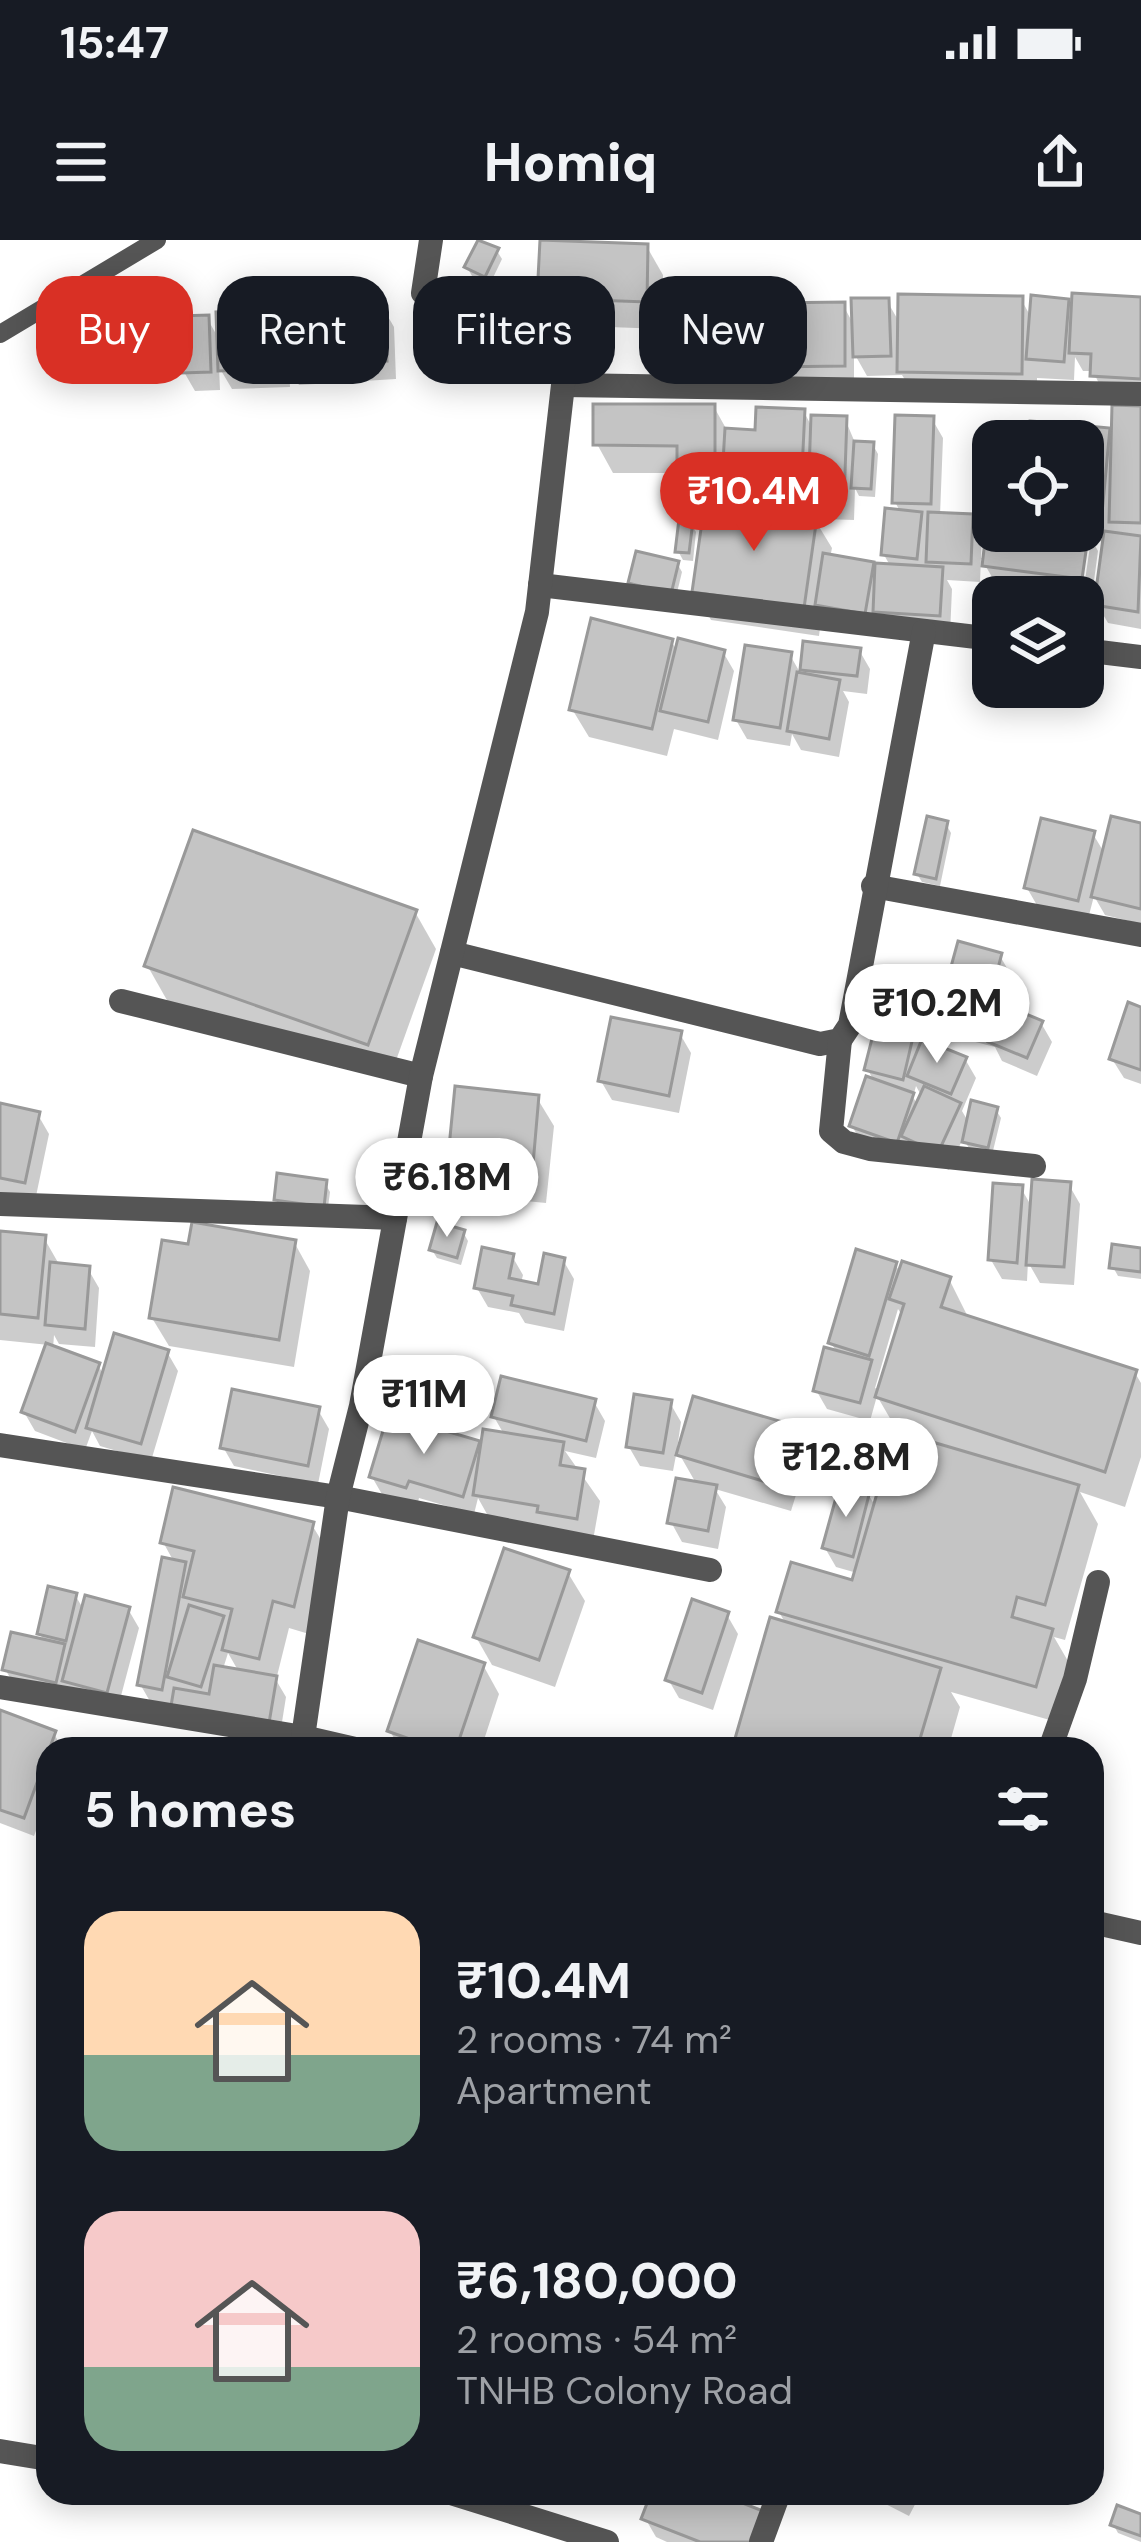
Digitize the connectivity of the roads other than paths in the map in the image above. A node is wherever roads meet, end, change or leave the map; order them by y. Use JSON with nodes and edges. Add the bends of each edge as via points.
{"nodes":[{"id":1,"x":157,"y":240,"type":"edge"},
{"id":2,"x":431,"y":240,"type":"edge"},
{"id":3,"x":0,"y":334,"type":"edge"},
{"id":4,"x":564,"y":385,"type":"junction"},
{"id":5,"x":1141,"y":394,"type":"edge"},
{"id":6,"x":540,"y":584,"type":"junction"},
{"id":7,"x":924,"y":631,"type":"junction"},
{"id":8,"x":972,"y":637,"type":"edge"},
{"id":9,"x":1104,"y":653,"type":"edge"},
{"id":10,"x":1141,"y":657,"type":"edge"},
{"id":11,"x":873,"y":886,"type":"junction"},
{"id":12,"x":1141,"y":935,"type":"edge"},
{"id":13,"x":452,"y":953,"type":"junction"},
{"id":14,"x":121,"y":1001,"type":"dead end"},
{"id":15,"x":840,"y":1040,"type":"junction"},
{"id":16,"x":421,"y":1076,"type":"junction"},
{"id":17,"x":1034,"y":1166,"type":"dead end"},
{"id":18,"x":0,"y":1204,"type":"edge"},
{"id":19,"x":395,"y":1218,"type":"junction"},
{"id":20,"x":0,"y":1444,"type":"edge"},
{"id":21,"x":338,"y":1497,"type":"junction"},
{"id":22,"x":710,"y":1570,"type":"dead end"},
{"id":23,"x":1098,"y":1582,"type":"dead end"},
{"id":24,"x":0,"y":1687,"type":"edge"},
{"id":25,"x":272,"y":1737,"type":"edge"},
{"id":26,"x":289,"y":1737,"type":"edge"},
{"id":27,"x":1054,"y":1737,"type":"edge"},
{"id":28,"x":1104,"y":1925,"type":"edge"},
{"id":29,"x":1141,"y":1933,"type":"edge"},
{"id":30,"x":0,"y":2451,"type":"edge"},
{"id":31,"x":36,"y":2457,"type":"edge"},
{"id":32,"x":489,"y":2505,"type":"edge"},
{"id":33,"x":775,"y":2505,"type":"edge"},
{"id":34,"x":608,"y":2542,"type":"edge"},
{"id":35,"x":761,"y":2542,"type":"edge"}],
"edges":[{"from":1,"to":3,"type":"lane"},
{"from":2,"to":4,"type":"street","via":[[423,293],[556,342],[567,350]]},
{"from":4,"to":5,"type":"street"},
{"from":4,"to":6,"type":"street"},
{"from":6,"to":7,"type":"street"},
{"from":6,"to":13,"type":"street"},
{"from":7,"to":8,"type":"street"},
{"from":7,"to":11,"type":"street"},
{"from":9,"to":10,"type":"street"},
{"from":11,"to":12,"type":"street"},
{"from":11,"to":15,"type":"street","via":[[850,1025]]},
{"from":13,"to":15,"type":"street","via":[[820,1044]]},
{"from":13,"to":16,"type":"street"},
{"from":14,"to":16,"type":"street"},
{"from":15,"to":17,"type":"street","via":[[831,1131],[844,1142]]},
{"from":16,"to":19,"type":"street"},
{"from":18,"to":19,"type":"street"},
{"from":19,"to":21,"type":"street"},
{"from":20,"to":21,"type":"street"},
{"from":21,"to":22,"type":"street"},
{"from":21,"to":26,"type":"street"},
{"from":23,"to":27,"type":"street"},
{"from":24,"to":25,"type":"street"},
{"from":28,"to":29,"type":"street"},
{"from":30,"to":31,"type":"street"},
{"from":32,"to":34,"type":"street"},
{"from":33,"to":35,"type":"street"}]}
